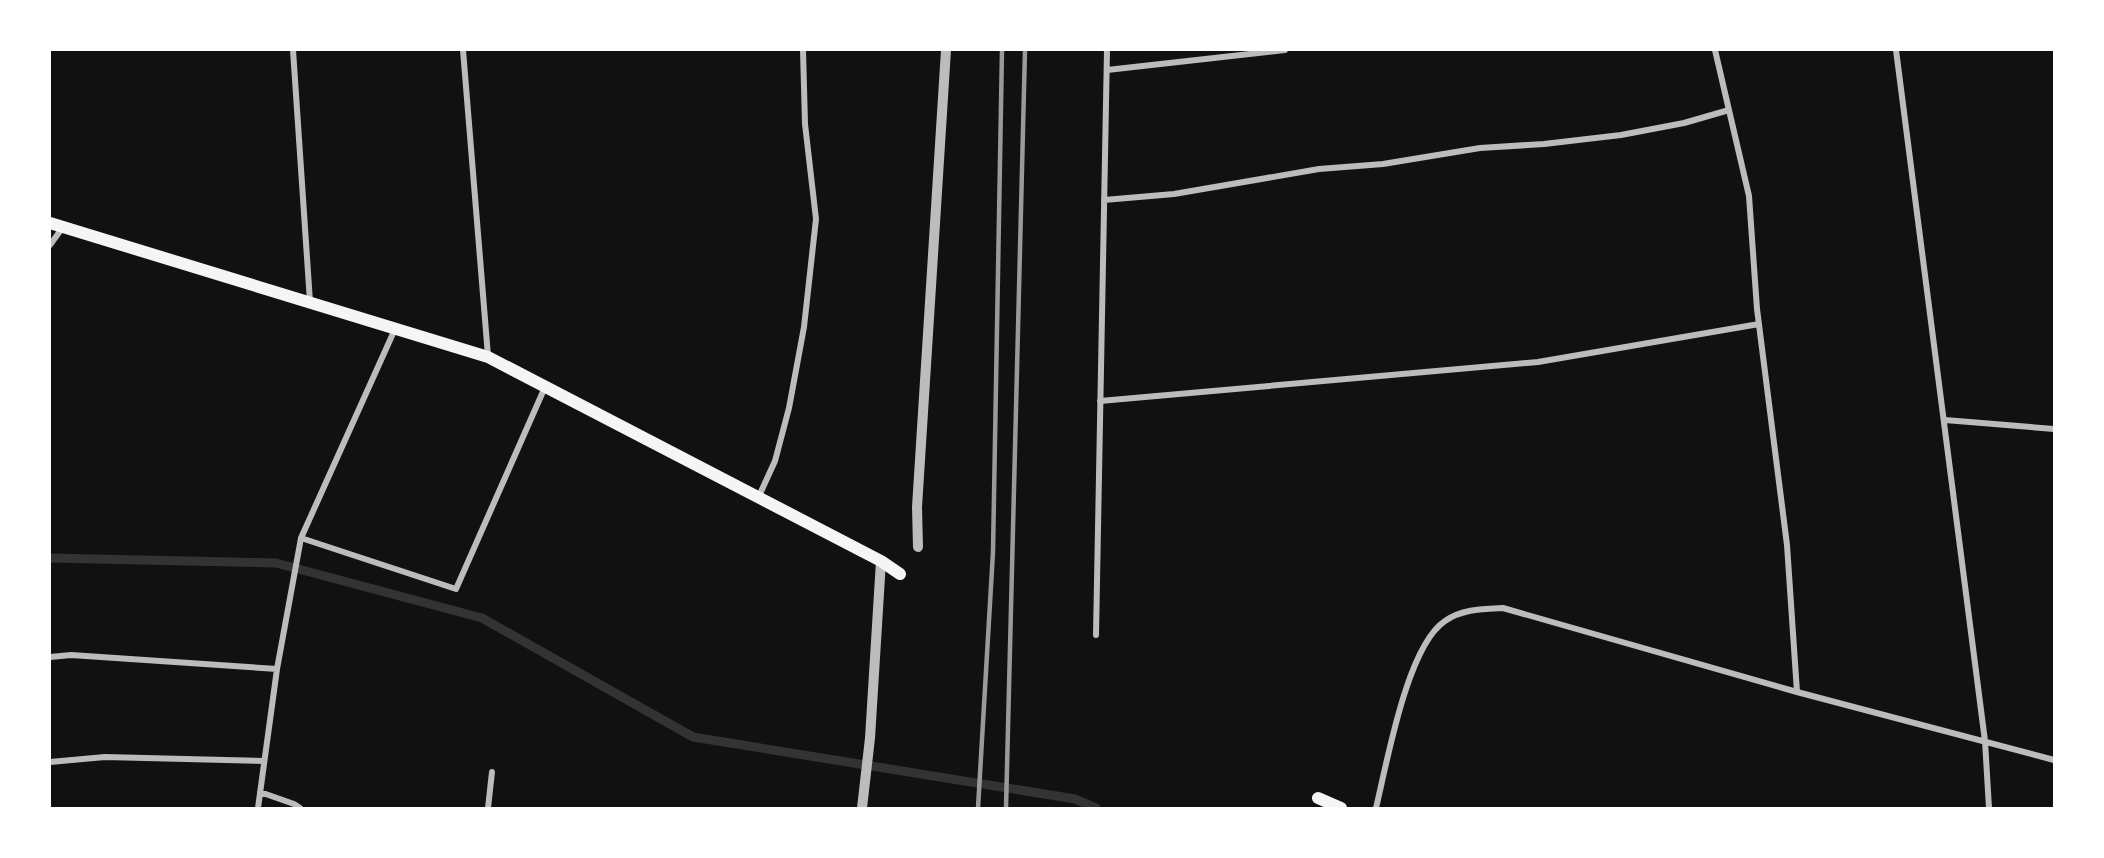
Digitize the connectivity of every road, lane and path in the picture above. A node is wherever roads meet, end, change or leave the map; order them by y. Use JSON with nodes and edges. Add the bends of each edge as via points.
{"nodes":[{"id":1,"x":293,"y":50,"type":"edge"},
{"id":2,"x":464,"y":50,"type":"edge"},
{"id":3,"x":803,"y":50,"type":"edge"},
{"id":4,"x":946,"y":50,"type":"edge"},
{"id":5,"x":1107,"y":50,"type":"edge"},
{"id":6,"x":1285,"y":50,"type":"edge"},
{"id":7,"x":1715,"y":50,"type":"edge"},
{"id":8,"x":1896,"y":50,"type":"edge"},
{"id":9,"x":1107,"y":70,"type":"junction"},
{"id":10,"x":1729,"y":110,"type":"junction"},
{"id":11,"x":1104,"y":200,"type":"junction"},
{"id":12,"x":50,"y":223,"type":"edge"},
{"id":13,"x":63,"y":227,"type":"junction"},
{"id":14,"x":50,"y":245,"type":"edge"},
{"id":15,"x":310,"y":302,"type":"junction"},
{"id":16,"x":1759,"y":324,"type":"junction"},
{"id":17,"x":396,"y":328,"type":"junction"},
{"id":18,"x":488,"y":357,"type":"junction"},
{"id":19,"x":545,"y":386,"type":"junction"},
{"id":20,"x":1100,"y":401,"type":"junction"},
{"id":21,"x":1945,"y":420,"type":"junction"},
{"id":22,"x":2055,"y":429,"type":"edge"},
{"id":23,"x":759,"y":496,"type":"junction"},
{"id":24,"x":301,"y":538,"type":"junction"},
{"id":25,"x":918,"y":547,"type":"dead end"},
{"id":26,"x":881,"y":561,"type":"junction"},
{"id":27,"x":900,"y":574,"type":"dead end"},
{"id":28,"x":1096,"y":635,"type":"dead end"},
{"id":29,"x":50,"y":657,"type":"edge"},
{"id":30,"x":277,"y":669,"type":"junction"},
{"id":31,"x":1797,"y":692,"type":"junction"},
{"id":32,"x":1985,"y":741,"type":"junction"},
{"id":33,"x":2055,"y":760,"type":"edge"},
{"id":34,"x":264,"y":761,"type":"junction"},
{"id":35,"x":50,"y":762,"type":"edge"},
{"id":36,"x":492,"y":772,"type":"dead end"},
{"id":37,"x":260,"y":792,"type":"junction"},
{"id":38,"x":1318,"y":798,"type":"dead end"},
{"id":39,"x":258,"y":808,"type":"edge"},
{"id":40,"x":300,"y":808,"type":"edge"},
{"id":41,"x":488,"y":808,"type":"edge"},
{"id":42,"x":862,"y":808,"type":"edge"},
{"id":43,"x":1341,"y":808,"type":"edge"},
{"id":44,"x":1376,"y":808,"type":"edge"},
{"id":45,"x":1989,"y":808,"type":"edge"}],
"edges":[{"from":1,"to":15,"type":"street"},
{"from":2,"to":18,"type":"street"},
{"from":3,"to":23,"type":"street","via":[[805,124],[816,219],[804,327],[789,408],[775,461]]},
{"from":4,"to":25,"type":"street","via":[[916,507]]},
{"from":5,"to":9,"type":"street"},
{"from":6,"to":9,"type":"street"},
{"from":7,"to":10,"type":"street"},
{"from":8,"to":21,"type":"street"},
{"from":9,"to":11,"type":"street"},
{"from":10,"to":11,"type":"street","via":[[1621,135],[1480,148],[1383,164],[1319,169],[1174,194]]},
{"from":10,"to":16,"type":"street","via":[[1749,196]]},
{"from":11,"to":20,"type":"street"},
{"from":12,"to":13,"type":"main road"},
{"from":13,"to":14,"type":"street"},
{"from":13,"to":15,"type":"main road"},
{"from":15,"to":17,"type":"main road"},
{"from":16,"to":20,"type":"street","via":[[1539,362]]},
{"from":16,"to":31,"type":"street","via":[[1786,545]]},
{"from":17,"to":18,"type":"main road"},
{"from":17,"to":24,"type":"street"},
{"from":18,"to":19,"type":"main road"},
{"from":19,"to":23,"type":"main road"},
{"from":19,"to":24,"type":"street","via":[[456,589]]},
{"from":20,"to":28,"type":"street"},
{"from":21,"to":22,"type":"street"},
{"from":21,"to":32,"type":"street"},
{"from":23,"to":26,"type":"main road"},
{"from":24,"to":30,"type":"street"},
{"from":26,"to":27,"type":"main road"},
{"from":26,"to":42,"type":"street"},
{"from":29,"to":30,"type":"street","via":[[71,655]]},
{"from":30,"to":34,"type":"street"},
{"from":31,"to":32,"type":"street"},
{"from":31,"to":44,"type":"street","via":[[1503,608],[1471,610],[1445,621],[1426,639],[1409,678]]},
{"from":32,"to":33,"type":"street"},
{"from":32,"to":45,"type":"street"},
{"from":34,"to":35,"type":"street","via":[[105,757]]},
{"from":34,"to":37,"type":"street"},
{"from":36,"to":41,"type":"street"},
{"from":37,"to":39,"type":"street"},
{"from":37,"to":40,"type":"street"},
{"from":38,"to":43,"type":"main road"}]}
